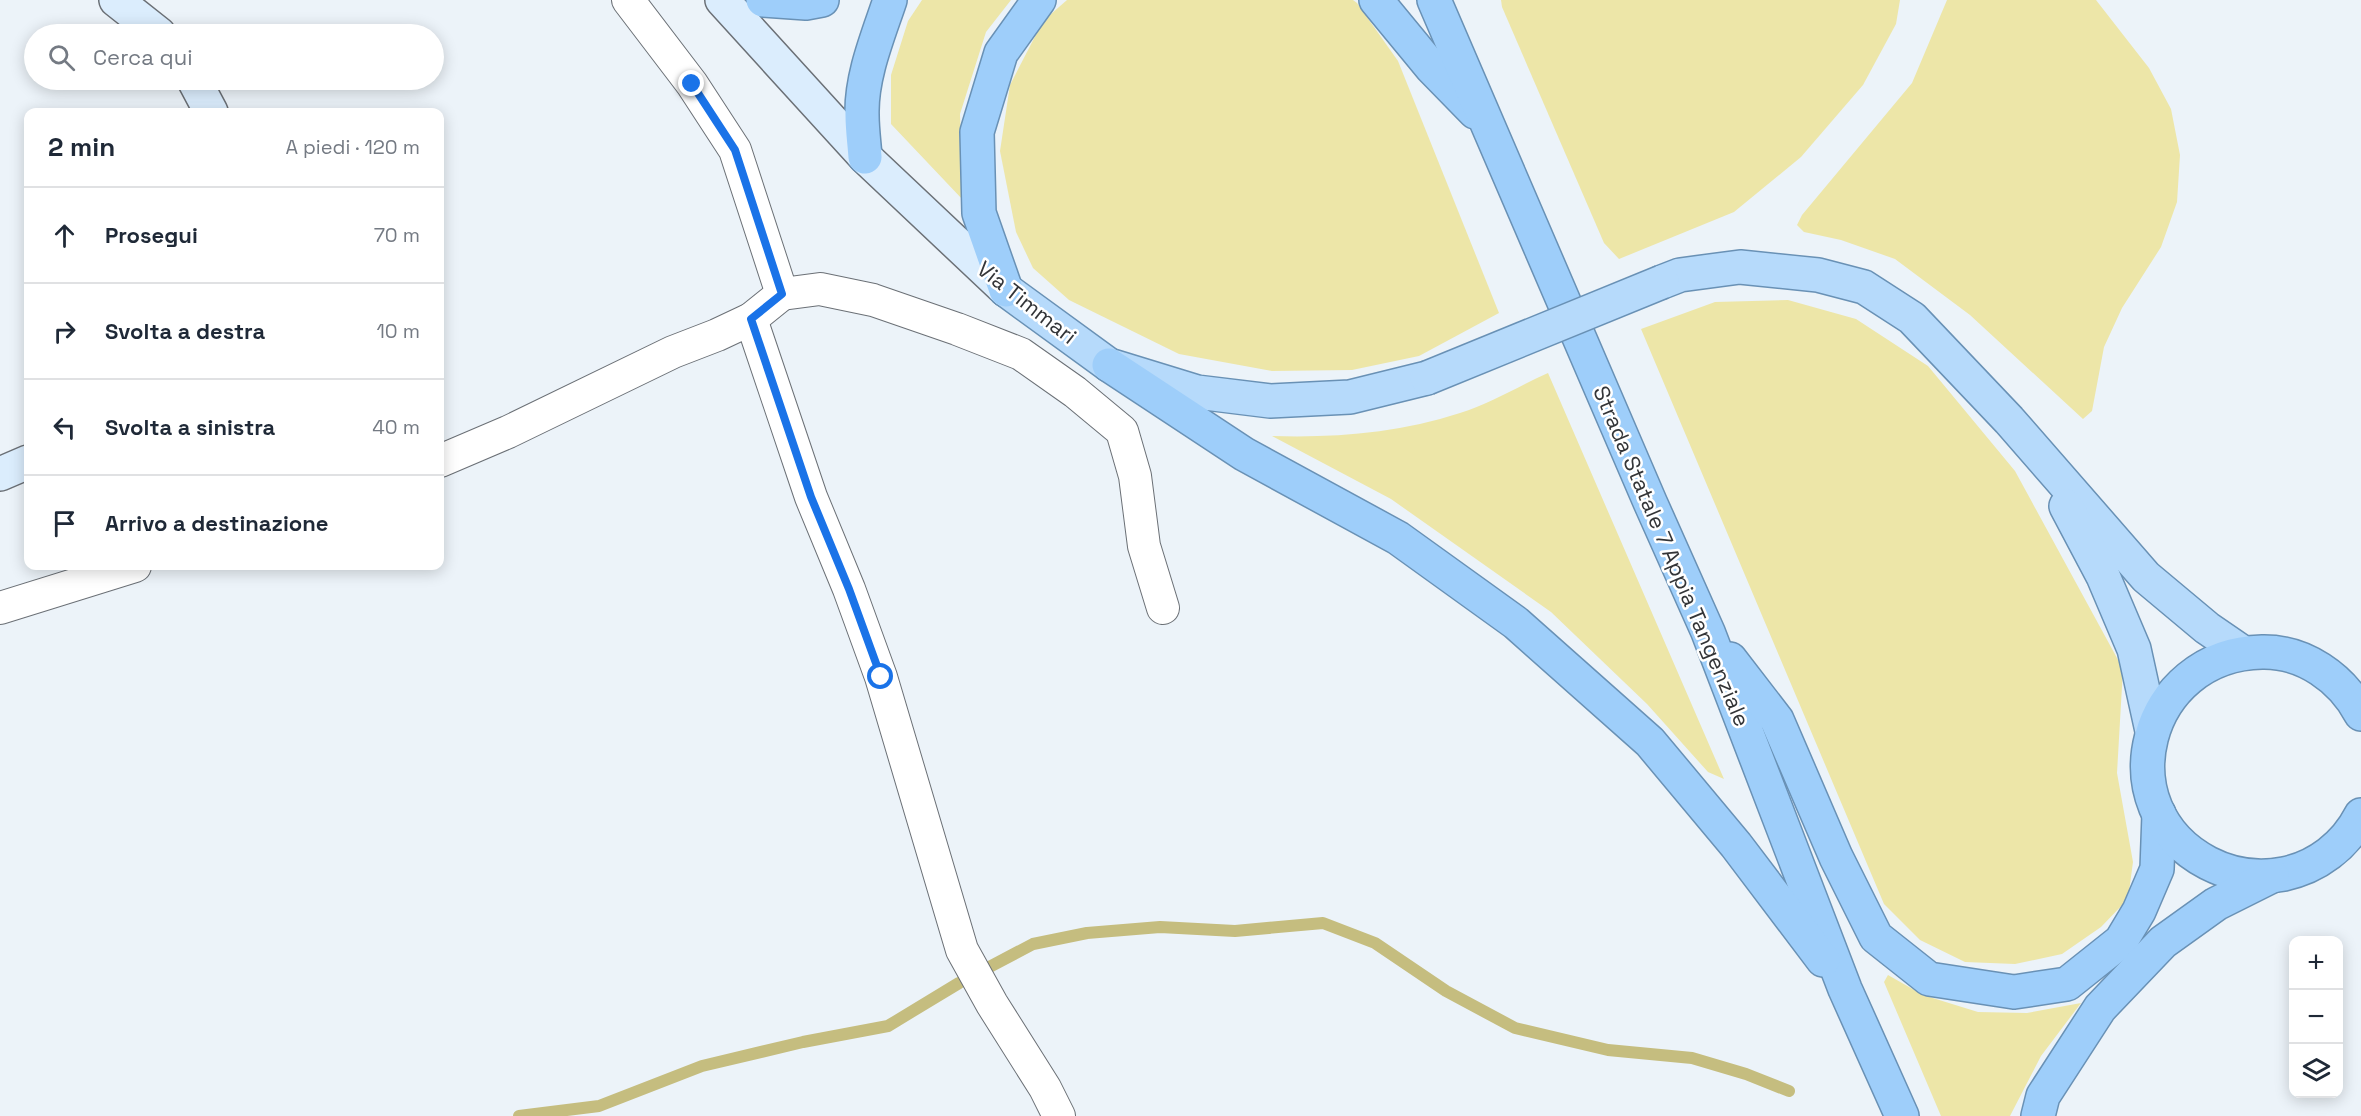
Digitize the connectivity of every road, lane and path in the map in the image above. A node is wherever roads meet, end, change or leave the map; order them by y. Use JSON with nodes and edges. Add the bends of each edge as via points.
{"nodes":[{"id":1,"x":116,"y":0,"type":"edge"},
{"id":2,"x":628,"y":0,"type":"edge"},
{"id":3,"x":722,"y":0,"type":"edge"},
{"id":4,"x":763,"y":0,"type":"edge"},
{"id":5,"x":822,"y":0,"type":"edge"},
{"id":6,"x":890,"y":0,"type":"edge"},
{"id":7,"x":1039,"y":0,"type":"edge"},
{"id":8,"x":1376,"y":0,"type":"edge"},
{"id":9,"x":1434,"y":0,"type":"edge"},
{"id":10,"x":146,"y":24,"type":"edge"},
{"id":11,"x":199,"y":90,"type":"edge"},
{"id":12,"x":209,"y":108,"type":"edge"},
{"id":13,"x":1490,"y":129,"type":"junction"},
{"id":14,"x":865,"y":157,"type":"junction"},
{"id":15,"x":1006,"y":290,"type":"junction"},
{"id":16,"x":782,"y":294,"type":"junction"},
{"id":17,"x":751,"y":319,"type":"junction"},
{"id":18,"x":1109,"y":365,"type":"junction"},
{"id":19,"x":2009,"y":420,"type":"junction"},
{"id":20,"x":444,"y":459,"type":"edge"},
{"id":21,"x":24,"y":464,"type":"edge"},
{"id":22,"x":0,"y":474,"type":"edge"},
{"id":23,"x":122,"y":570,"type":"edge"},
{"id":24,"x":0,"y":608,"type":"edge"},
{"id":25,"x":1163,"y":608,"type":"dead end"},
{"id":26,"x":1708,"y":632,"type":"junction"},
{"id":27,"x":2242,"y":652,"type":"junction"},
{"id":28,"x":2361,"y":714,"type":"edge"},
{"id":29,"x":2152,"y":731,"type":"junction"},
{"id":30,"x":2159,"y":814,"type":"junction"},
{"id":31,"x":2361,"y":815,"type":"edge"},
{"id":32,"x":2361,"y":861,"type":"edge"},
{"id":33,"x":2317,"y":862,"type":"junction"},
{"id":34,"x":2272,"y":876,"type":"junction"},
{"id":35,"x":1845,"y":989,"type":"junction"},
{"id":36,"x":1059,"y":1116,"type":"edge"},
{"id":37,"x":1902,"y":1116,"type":"edge"},
{"id":38,"x":2038,"y":1116,"type":"edge"}],
"edges":[{"from":1,"to":10,"type":"main road"},
{"from":2,"to":16,"type":"street","via":[[692,84],[735,150]]},
{"from":3,"to":14,"type":"main road","name":"Via Timmari"},
{"from":4,"to":5,"type":"highway"},
{"from":6,"to":14,"type":"highway","via":[[863,90]]},
{"from":7,"to":15,"type":"highway","via":[[1001,53],[977,132],[979,213]]},
{"from":8,"to":13,"type":"highway","via":[[1432,68]]},
{"from":9,"to":13,"type":"highway","name":"Strada Statale 7 Appia Tangenziale"},
{"from":11,"to":12,"type":"main road"},
{"from":13,"to":26,"type":"highway","name":"Strada Statale 7 Appia Tangenziale"},
{"from":14,"to":15,"type":"main road","name":"Via Timmari"},
{"from":15,"to":18,"type":"main road","name":"Via Timmari"},
{"from":16,"to":17,"type":"street"},
{"from":16,"to":25,"type":"street","via":[[820,289],[884,304],[1021,354],[1075,392],[1122,431],[1135,476],[1144,546]]},
{"from":17,"to":20,"type":"street"},
{"from":17,"to":36,"type":"street","via":[[811,497],[881,677],[962,950]]},
{"from":18,"to":19,"type":"main road","name":"Via Timmari","bridge":true,"via":[[1197,392],[1270,401],[1350,398],[1427,378],[1680,275],[1740,267],[1818,276],[1864,287],[1912,318]]},
{"from":18,"to":35,"type":"highway","via":[[1244,454],[1398,538],[1516,622],[1650,742],[1736,845]]},
{"from":19,"to":27,"type":"main road","via":[[2146,577]]},
{"from":19,"to":29,"type":"main road","via":[[2065,505],[2103,576],[2134,649]]},
{"from":21,"to":22,"type":"main road"},
{"from":23,"to":24,"type":"street"},
{"from":26,"to":30,"type":"highway","via":[[1777,720],[1875,937],[1929,979],[2014,992],[2067,984],[2121,941],[2139,911],[2157,869]]},
{"from":26,"to":35,"type":"highway","name":"Strada Statale 7 Appia Tangenziale"},
{"from":27,"to":28,"type":"highway","via":[[2274,652],[2304,660],[2331,675]]},
{"from":27,"to":29,"type":"highway","via":[[2212,662],[2186,679],[2165,703]]},
{"from":29,"to":30,"type":"highway","via":[[2148,759],[2150,788]]},
{"from":30,"to":34,"type":"highway","via":[[2174,837],[2194,856],[2236,873]]},
{"from":31,"to":33,"type":"highway","via":[[2342,843]]},
{"from":32,"to":33,"type":"highway"},
{"from":33,"to":34,"type":"highway"},
{"from":34,"to":38,"type":"highway","via":[[2216,904],[2163,942],[2100,1008],[2043,1096]]},
{"from":35,"to":37,"type":"highway","name":"Strada Statale 7 Appia Tangenziale"}]}
